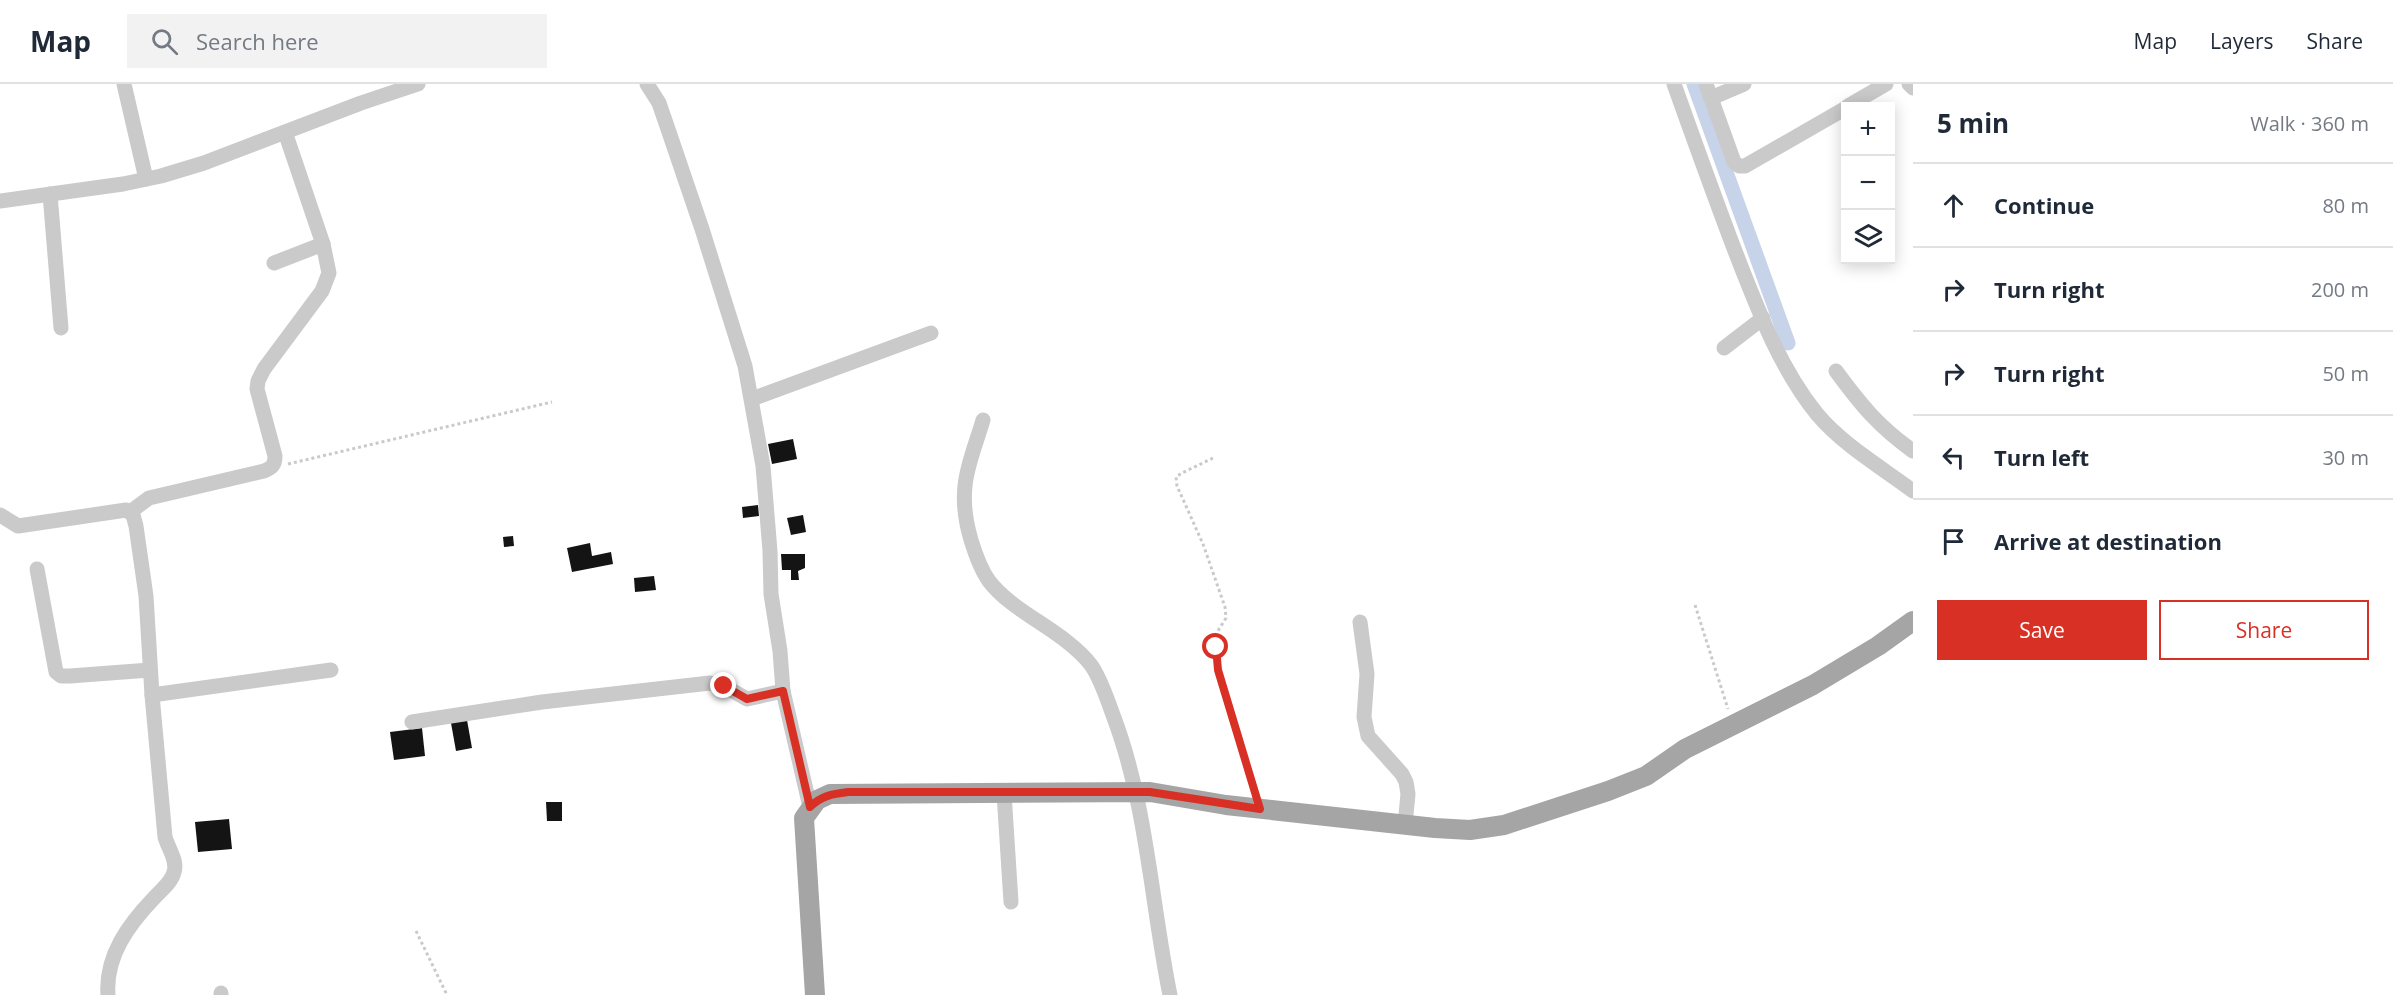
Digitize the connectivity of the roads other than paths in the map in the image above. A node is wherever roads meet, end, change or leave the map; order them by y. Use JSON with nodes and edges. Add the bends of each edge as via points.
{"nodes":[{"id":1,"x":124,"y":84,"type":"edge"},
{"id":2,"x":418,"y":84,"type":"edge"},
{"id":3,"x":648,"y":84,"type":"edge"},
{"id":4,"x":1674,"y":84,"type":"edge"},
{"id":5,"x":1744,"y":84,"type":"edge"},
{"id":6,"x":1886,"y":84,"type":"edge"},
{"id":7,"x":1909,"y":84,"type":"edge"},
{"id":8,"x":1913,"y":88,"type":"edge"},
{"id":9,"x":1708,"y":91,"type":"edge"},
{"id":10,"x":1855,"y":102,"type":"edge"},
{"id":11,"x":1841,"y":111,"type":"edge"},
{"id":12,"x":285,"y":132,"type":"junction"},
{"id":13,"x":147,"y":179,"type":"junction"},
{"id":14,"x":50,"y":194,"type":"junction"},
{"id":15,"x":0,"y":201,"type":"edge"},
{"id":16,"x":323,"y":244,"type":"junction"},
{"id":17,"x":274,"y":263,"type":"dead end"},
{"id":18,"x":1763,"y":318,"type":"junction"},
{"id":19,"x":61,"y":328,"type":"dead end"},
{"id":20,"x":931,"y":333,"type":"dead end"},
{"id":21,"x":1724,"y":348,"type":"dead end"},
{"id":22,"x":1836,"y":371,"type":"dead end"},
{"id":23,"x":752,"y":399,"type":"junction"},
{"id":24,"x":983,"y":420,"type":"dead end"},
{"id":25,"x":1913,"y":452,"type":"edge"},
{"id":26,"x":1913,"y":490,"type":"edge"},
{"id":27,"x":130,"y":512,"type":"junction"},
{"id":28,"x":0,"y":515,"type":"edge"},
{"id":29,"x":37,"y":569,"type":"dead end"},
{"id":30,"x":1360,"y":621,"type":"dead end"},
{"id":31,"x":1913,"y":621,"type":"edge"},
{"id":32,"x":150,"y":670,"type":"junction"},
{"id":33,"x":331,"y":670,"type":"dead end"},
{"id":34,"x":783,"y":691,"type":"junction"},
{"id":35,"x":152,"y":695,"type":"junction"},
{"id":36,"x":412,"y":722,"type":"dead end"},
{"id":37,"x":1136,"y":792,"type":"junction"},
{"id":38,"x":1004,"y":793,"type":"junction"},
{"id":39,"x":810,"y":807,"type":"junction"},
{"id":40,"x":1405,"y":825,"type":"junction"},
{"id":41,"x":1011,"y":902,"type":"dead end"},
{"id":42,"x":108,"y":995,"type":"edge"},
{"id":43,"x":815,"y":995,"type":"edge"},
{"id":44,"x":1170,"y":995,"type":"edge"}],
"edges":[{"from":1,"to":13,"type":"street"},
{"from":2,"to":12,"type":"street"},
{"from":3,"to":23,"type":"street","via":[[659,103],[702,228]]},
{"from":4,"to":18,"type":"street"},
{"from":5,"to":9,"type":"street"},
{"from":6,"to":10,"type":"street"},
{"from":7,"to":8,"type":"street"},
{"from":9,"to":11,"type":"street","via":[[1734,162],[1739,166]]},
{"from":12,"to":13,"type":"street","via":[[204,163]]},
{"from":12,"to":16,"type":"street"},
{"from":13,"to":14,"type":"street"},
{"from":14,"to":15,"type":"street"},
{"from":14,"to":19,"type":"street"},
{"from":16,"to":17,"type":"street"},
{"from":16,"to":27,"type":"street","via":[[327,282],[256,389],[275,456],[272,468],[149,498]]},
{"from":18,"to":21,"type":"street"},
{"from":18,"to":26,"type":"street","via":[[1779,355],[1816,413],[1846,442]]},
{"from":20,"to":23,"type":"street"},
{"from":22,"to":25,"type":"street","via":[[1864,409]]},
{"from":23,"to":34,"type":"street","via":[[763,466],[771,594]]},
{"from":24,"to":37,"type":"street","via":[[965,484],[967,526],[975,553],[989,580],[1003,596],[1092,666],[1114,716]]},
{"from":27,"to":28,"type":"street","via":[[18,526]]},
{"from":27,"to":32,"type":"street","via":[[136,526],[146,596]]},
{"from":29,"to":32,"type":"street","via":[[56,672],[70,676]]},
{"from":30,"to":40,"type":"street","via":[[1367,674],[1364,717],[1368,736],[1406,782]]},
{"from":31,"to":40,"type":"main road","via":[[1813,685],[1685,749],[1646,776],[1504,825],[1470,830]]},
{"from":32,"to":35,"type":"street"},
{"from":33,"to":35,"type":"street"},
{"from":34,"to":36,"type":"street","via":[[747,699],[710,683]]},
{"from":34,"to":39,"type":"street"},
{"from":35,"to":42,"type":"street","via":[[165,837],[175,871],[117,946],[109,970]]},
{"from":37,"to":38,"type":"main road"},
{"from":37,"to":40,"type":"main road"},
{"from":37,"to":44,"type":"street"},
{"from":38,"to":39,"type":"main road","via":[[848,792],[830,794]]},
{"from":38,"to":41,"type":"street"},
{"from":39,"to":43,"type":"main road","via":[[804,818]]}]}
